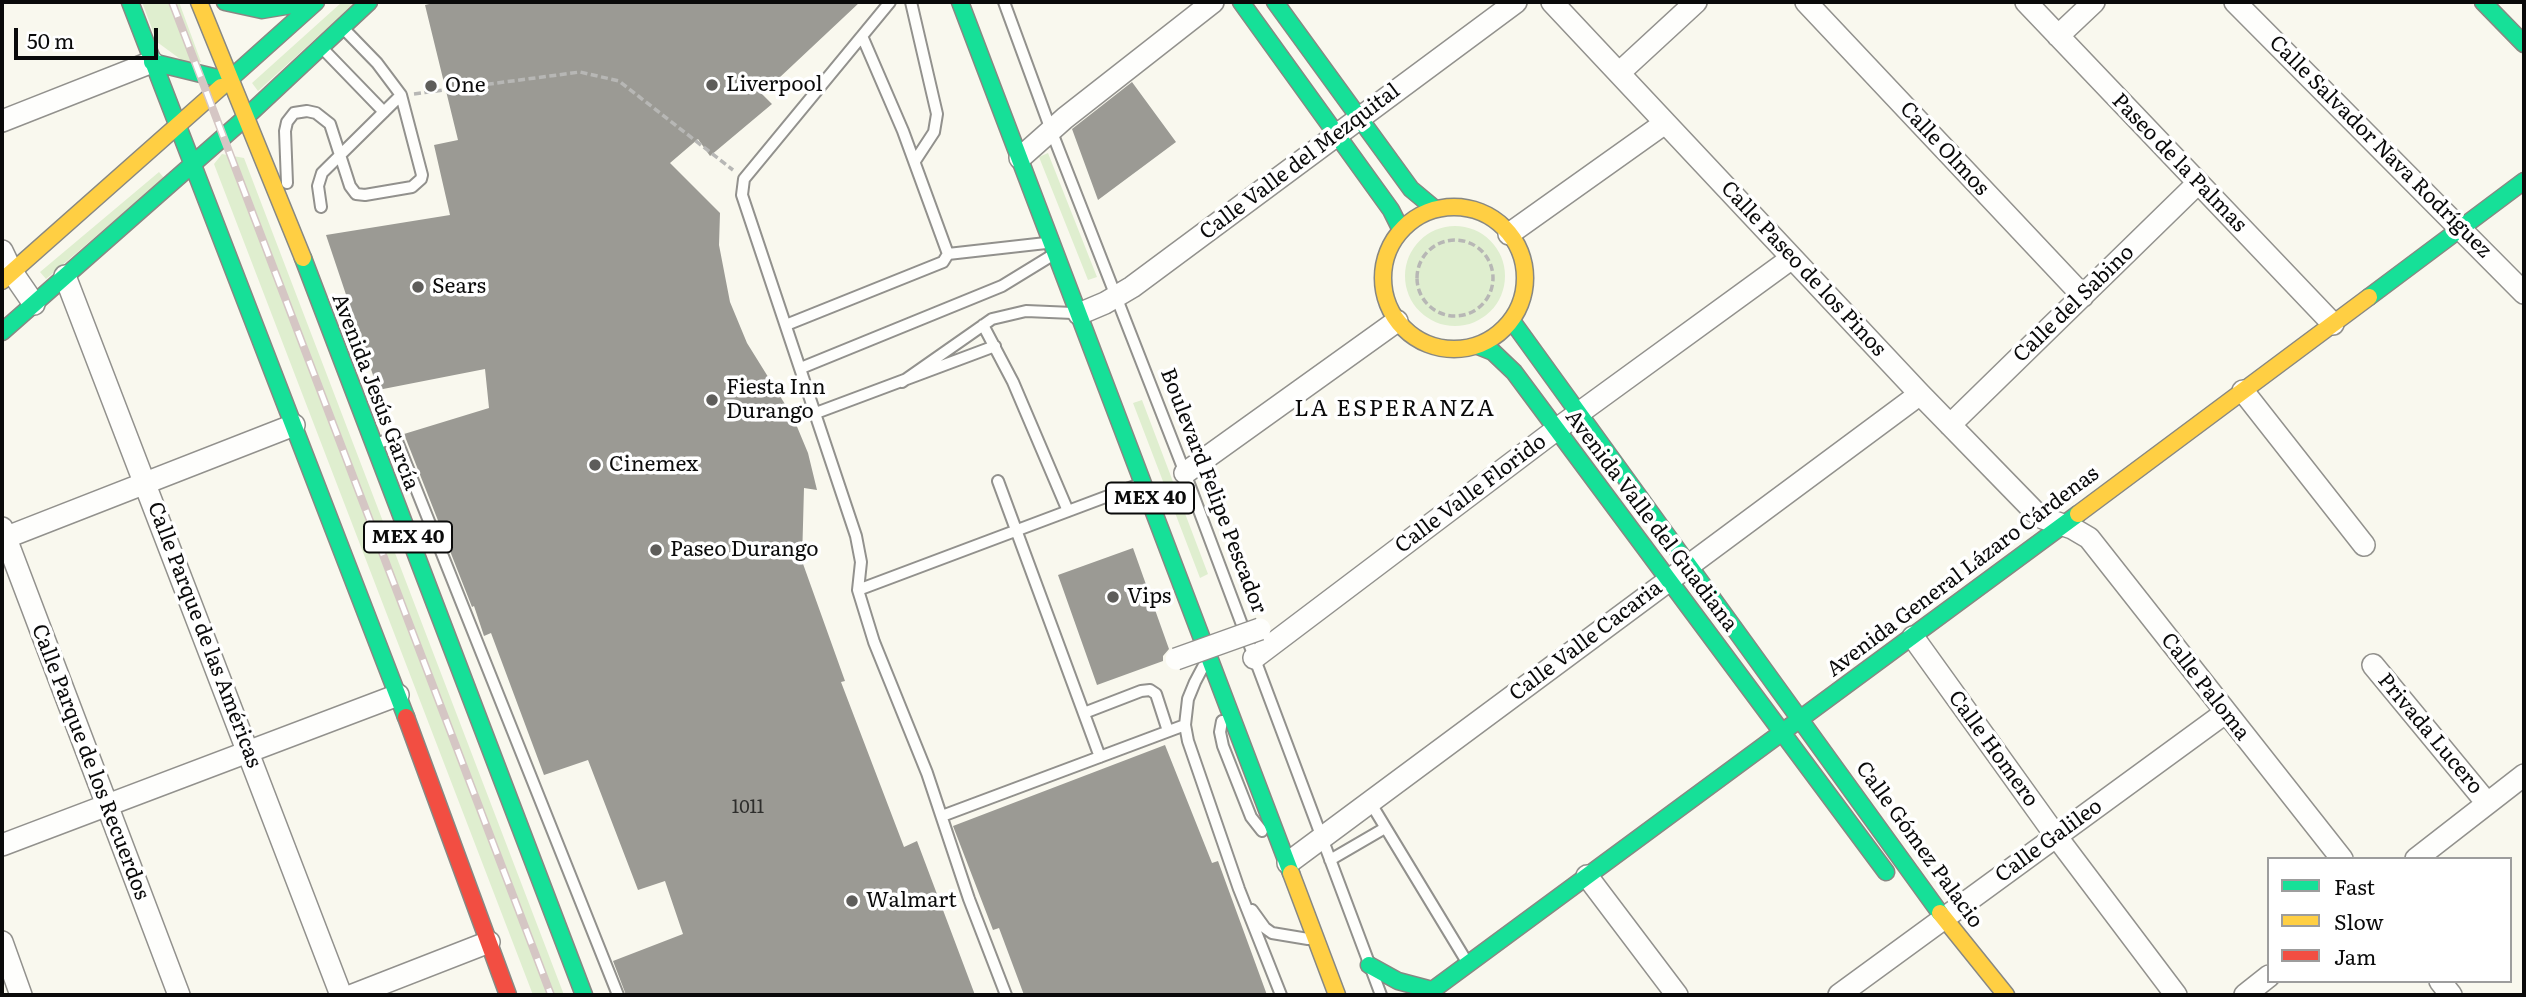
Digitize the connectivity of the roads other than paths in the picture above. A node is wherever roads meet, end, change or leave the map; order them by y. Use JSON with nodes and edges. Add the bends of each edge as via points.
{"nodes":[{"id":1,"x":130,"y":2,"type":"edge"},
{"id":2,"x":199,"y":2,"type":"edge"},
{"id":3,"x":225,"y":2,"type":"edge"},
{"id":4,"x":310,"y":2,"type":"edge"},
{"id":5,"x":316,"y":2,"type":"edge"},
{"id":6,"x":369,"y":2,"type":"edge"},
{"id":7,"x":890,"y":2,"type":"edge"},
{"id":8,"x":911,"y":2,"type":"edge"},
{"id":9,"x":960,"y":2,"type":"edge"},
{"id":10,"x":1004,"y":2,"type":"edge"},
{"id":11,"x":1213,"y":2,"type":"edge"},
{"id":12,"x":1241,"y":2,"type":"edge"},
{"id":13,"x":1275,"y":2,"type":"edge"},
{"id":14,"x":1516,"y":2,"type":"edge"},
{"id":15,"x":1552,"y":2,"type":"edge"},
{"id":16,"x":1696,"y":2,"type":"edge"},
{"id":17,"x":1805,"y":2,"type":"edge"},
{"id":18,"x":2026,"y":2,"type":"edge"},
{"id":19,"x":2094,"y":2,"type":"edge"},
{"id":20,"x":2235,"y":2,"type":"edge"},
{"id":21,"x":2483,"y":2,"type":"edge"},
{"id":22,"x":342,"y":27,"type":"junction"},
{"id":23,"x":862,"y":36,"type":"junction"},
{"id":24,"x":2058,"y":36,"type":"junction"},
{"id":25,"x":2524,"y":44,"type":"edge"},
{"id":26,"x":321,"y":47,"type":"junction"},
{"id":27,"x":152,"y":62,"type":"junction"},
{"id":28,"x":1619,"y":73,"type":"junction"},
{"id":29,"x":230,"y":81,"type":"junction"},
{"id":30,"x":401,"y":95,"type":"junction"},
{"id":31,"x":384,"y":112,"type":"junction"},
{"id":32,"x":1360,"y":117,"type":"junction"},
{"id":33,"x":245,"y":118,"type":"junction"},
{"id":34,"x":2,"y":121,"type":"edge"},
{"id":35,"x":1665,"y":123,"type":"junction"},
{"id":36,"x":178,"y":126,"type":"junction"},
{"id":37,"x":1051,"y":130,"type":"junction"},
{"id":38,"x":1337,"y":134,"type":"junction"},
{"id":39,"x":340,"y":153,"type":"junction"},
{"id":40,"x":1020,"y":158,"type":"junction"},
{"id":41,"x":915,"y":161,"type":"junction"},
{"id":42,"x":194,"y":164,"type":"junction"},
{"id":43,"x":2524,"y":181,"type":"edge"},
{"id":44,"x":2199,"y":183,"type":"junction"},
{"id":45,"x":321,"y":207,"type":"dead end"},
{"id":46,"x":1435,"y":209,"type":"junction"},
{"id":47,"x":289,"y":222,"type":"junction"},
{"id":48,"x":2460,"y":228,"type":"junction"},
{"id":49,"x":1401,"y":230,"type":"junction"},
{"id":50,"x":1509,"y":234,"type":"junction"},
{"id":51,"x":1055,"y":248,"type":"junction"},
{"id":52,"x":2,"y":251,"type":"edge"},
{"id":53,"x":945,"y":258,"type":"junction"},
{"id":54,"x":1792,"y":258,"type":"junction"},
{"id":55,"x":65,"y":276,"type":"junction"},
{"id":56,"x":7,"y":277,"type":"edge"},
{"id":57,"x":2524,"y":293,"type":"edge"},
{"id":58,"x":2083,"y":296,"type":"junction"},
{"id":59,"x":1117,"y":297,"type":"junction"},
{"id":60,"x":34,"y":304,"type":"junction"},
{"id":61,"x":1079,"y":314,"type":"junction"},
{"id":62,"x":1397,"y":321,"type":"junction"},
{"id":63,"x":1512,"y":321,"type":"junction"},
{"id":64,"x":2333,"y":324,"type":"junction"},
{"id":65,"x":786,"y":325,"type":"junction"},
{"id":66,"x":983,"y":325,"type":"junction"},
{"id":67,"x":2,"y":332,"type":"edge"},
{"id":68,"x":995,"y":346,"type":"junction"},
{"id":69,"x":1478,"y":346,"type":"junction"},
{"id":70,"x":801,"y":368,"type":"junction"},
{"id":71,"x":902,"y":382,"type":"junction"},
{"id":72,"x":2243,"y":391,"type":"junction"},
{"id":73,"x":1920,"y":394,"type":"junction"},
{"id":74,"x":816,"y":413,"type":"junction"},
{"id":75,"x":1579,"y":414,"type":"junction"},
{"id":76,"x":294,"y":425,"type":"junction"},
{"id":77,"x":1950,"y":425,"type":"junction"},
{"id":78,"x":1557,"y":429,"type":"junction"},
{"id":79,"x":373,"y":445,"type":"junction"},
{"id":80,"x":1185,"y":473,"type":"junction"},
{"id":81,"x":999,"y":481,"type":"dead end"},
{"id":82,"x":146,"y":482,"type":"junction"},
{"id":83,"x":1144,"y":483,"type":"junction"},
{"id":84,"x":1068,"y":511,"type":"junction"},
{"id":85,"x":2062,"y":524,"type":"junction"},
{"id":86,"x":1017,"y":529,"type":"junction"},
{"id":87,"x":3,"y":535,"type":"edge"},
{"id":88,"x":2364,"y":545,"type":"dead end"},
{"id":89,"x":1689,"y":564,"type":"junction"},
{"id":90,"x":1669,"y":579,"type":"junction"},
{"id":91,"x":858,"y":590,"type":"junction"},
{"id":92,"x":1260,"y":629,"type":"dead end"},
{"id":93,"x":1913,"y":637,"type":"junction"},
{"id":94,"x":1209,"y":657,"type":"junction"},
{"id":95,"x":1254,"y":658,"type":"junction"},
{"id":96,"x":1176,"y":659,"type":"dead end"},
{"id":97,"x":2373,"y":665,"type":"dead end"},
{"id":98,"x":398,"y":695,"type":"junction"},
{"id":99,"x":1084,"y":713,"type":"junction"},
{"id":100,"x":2225,"y":713,"type":"junction"},
{"id":101,"x":1801,"y":718,"type":"junction"},
{"id":102,"x":1185,"y":724,"type":"junction"},
{"id":103,"x":1168,"y":731,"type":"junction"},
{"id":104,"x":1782,"y":731,"type":"junction"},
{"id":105,"x":248,"y":751,"type":"junction"},
{"id":106,"x":1100,"y":757,"type":"junction"},
{"id":107,"x":2524,"y":775,"type":"edge"},
{"id":108,"x":522,"y":794,"type":"junction"},
{"id":109,"x":1370,"y":802,"type":"junction"},
{"id":110,"x":2487,"y":803,"type":"junction"},
{"id":111,"x":107,"y":805,"type":"junction"},
{"id":112,"x":942,"y":816,"type":"junction"},
{"id":113,"x":1385,"y":828,"type":"junction"},
{"id":114,"x":2056,"y":836,"type":"junction"},
{"id":115,"x":1321,"y":838,"type":"junction"},
{"id":116,"x":2,"y":845,"type":"edge"},
{"id":117,"x":2340,"y":857,"type":"edge"},
{"id":118,"x":2419,"y":857,"type":"edge"},
{"id":119,"x":1330,"y":860,"type":"junction"},
{"id":120,"x":1288,"y":863,"type":"junction"},
{"id":121,"x":1587,"y":876,"type":"junction"},
{"id":122,"x":1896,"y":886,"type":"dead end"},
{"id":123,"x":1239,"y":890,"type":"junction"},
{"id":124,"x":1933,"y":927,"type":"junction"},
{"id":125,"x":1317,"y":941,"type":"junction"},
{"id":126,"x":2,"y":942,"type":"edge"},
{"id":127,"x":489,"y":942,"type":"junction"},
{"id":128,"x":1469,"y":964,"type":"junction"},
{"id":129,"x":1369,"y":965,"type":"junction"},
{"id":130,"x":2267,"y":978,"type":"edge"},
{"id":131,"x":1314,"y":980,"type":"dead end"},
{"id":132,"x":1431,"y":994,"type":"edge"},
{"id":133,"x":21,"y":995,"type":"edge"},
{"id":134,"x":179,"y":995,"type":"edge"},
{"id":135,"x":341,"y":995,"type":"edge"},
{"id":136,"x":353,"y":995,"type":"edge"},
{"id":137,"x":508,"y":995,"type":"edge"},
{"id":138,"x":583,"y":995,"type":"edge"},
{"id":139,"x":618,"y":995,"type":"edge"},
{"id":140,"x":1006,"y":995,"type":"edge"},
{"id":141,"x":1281,"y":995,"type":"edge"},
{"id":142,"x":1337,"y":995,"type":"edge"},
{"id":143,"x":1381,"y":995,"type":"edge"},
{"id":144,"x":1677,"y":995,"type":"edge"},
{"id":145,"x":1839,"y":995,"type":"edge"},
{"id":146,"x":2006,"y":995,"type":"edge"},
{"id":147,"x":2176,"y":995,"type":"edge"},
{"id":148,"x":2245,"y":995,"type":"edge"}],
"edges":[{"from":1,"to":27,"type":"main road"},
{"from":2,"to":29,"type":"main road","name":"Avenida Jesús García","number":"MEX 40"},
{"from":3,"to":4,"type":"main road","via":[[262,10]]},
{"from":5,"to":29,"type":"main road"},
{"from":6,"to":22,"type":"main road"},
{"from":7,"to":23,"type":"lane"},
{"from":8,"to":41,"type":"lane","via":[[937,114],[934,132]]},
{"from":9,"to":40,"type":"main road","number":"MEX 40"},
{"from":10,"to":37,"type":"lane","name":"Boulevard Felipe Pescador"},
{"from":11,"to":37,"type":"street"},
{"from":12,"to":38,"type":"main road"},
{"from":13,"to":32,"type":"main road"},
{"from":14,"to":32,"type":"street","name":"Calle Valle del Mezquital"},
{"from":15,"to":28,"type":"street","name":"Calle Paseo de los Pinos"},
{"from":16,"to":28,"type":"street"},
{"from":17,"to":58,"type":"street","name":"Calle Olmos"},
{"from":18,"to":24,"type":"street","name":"Paseo de la Palmas"},
{"from":19,"to":24,"type":"street"},
{"from":20,"to":48,"type":"street","name":"Calle Salvador Nava Rodríguez"},
{"from":21,"to":25,"type":"main road"},
{"from":22,"to":26,"type":"main road"},
{"from":22,"to":30,"type":"lane"},
{"from":23,"to":41,"type":"lane"},
{"from":23,"to":65,"type":"lane","via":[[742,186],[743,201]]},
{"from":24,"to":44,"type":"street","name":"Paseo de la Palmas"},
{"from":26,"to":31,"type":"lane"},
{"from":26,"to":33,"type":"main road"},
{"from":27,"to":29,"type":"main road"},
{"from":27,"to":34,"type":"street"},
{"from":27,"to":36,"type":"main road"},
{"from":28,"to":35,"type":"street","name":"Calle Paseo de los Pinos"},
{"from":29,"to":33,"type":"main road","name":"Avenida Jesús García","number":"MEX 40"},
{"from":29,"to":36,"type":"main road"},
{"from":30,"to":31,"type":"lane"},
{"from":30,"to":39,"type":"lane","via":[[422,175],[418,183],[356,194]]},
{"from":31,"to":39,"type":"lane"},
{"from":32,"to":38,"type":"street","name":"Calle Valle del Mezquital"},
{"from":32,"to":46,"type":"main road","via":[[1411,189]]},
{"from":33,"to":42,"type":"main road"},
{"from":33,"to":47,"type":"main road","name":"Avenida Jesús García","number":"MEX 40"},
{"from":35,"to":50,"type":"street"},
{"from":35,"to":54,"type":"street","name":"Calle Paseo de los Pinos"},
{"from":36,"to":42,"type":"main road"},
{"from":36,"to":56,"type":"main road"},
{"from":37,"to":40,"type":"street"},
{"from":37,"to":59,"type":"lane","name":"Boulevard Felipe Pescador"},
{"from":38,"to":49,"type":"main road"},
{"from":38,"to":59,"type":"street","name":"Calle Valle del Mezquital"},
{"from":39,"to":45,"type":"lane","via":[[319,179]]},
{"from":39,"to":47,"type":"lane","via":[[324,117],[307,111],[290,117],[285,131]]},
{"from":40,"to":51,"type":"main road","number":"MEX 40"},
{"from":41,"to":53,"type":"lane"},
{"from":42,"to":55,"type":"main road"},
{"from":42,"to":76,"type":"main road"},
{"from":43,"to":48,"type":"main road","name":"Avenida General Lázaro Cárdenas"},
{"from":44,"to":58,"type":"street","name":"Calle del Sabino"},
{"from":44,"to":64,"type":"street","name":"Paseo de la Palmas"},
{"from":46,"to":49,"type":"main road"},
{"from":46,"to":50,"type":"main road","via":[[1475,211],[1494,219]]},
{"from":47,"to":79,"type":"main road","name":"Avenida Jesús García","number":"MEX 40"},
{"from":48,"to":57,"type":"street","name":"Calle Salvador Nava Rodríguez"},
{"from":48,"to":64,"type":"main road","name":"Avenida General Lázaro Cárdenas"},
{"from":49,"to":62,"type":"main road","via":[[1388,251],[1383,275],[1386,299]]},
{"from":50,"to":63,"type":"main road","via":[[1519,249],[1525,277],[1521,304]]},
{"from":51,"to":53,"type":"lane"},
{"from":51,"to":61,"type":"main road","number":"MEX 40"},
{"from":51,"to":70,"type":"lane","via":[[1002,286]]},
{"from":52,"to":56,"type":"street"},
{"from":53,"to":65,"type":"lane"},
{"from":54,"to":73,"type":"street","name":"Calle Paseo de los Pinos"},
{"from":54,"to":75,"type":"street","name":"Calle Valle Florido"},
{"from":55,"to":60,"type":"main road"},
{"from":55,"to":82,"type":"street","name":"Calle Parque de las Américas"},
{"from":56,"to":60,"type":"street"},
{"from":58,"to":77,"type":"street","name":"Calle del Sabino"},
{"from":59,"to":61,"type":"street","name":"Calle Valle del Mezquital"},
{"from":59,"to":80,"type":"lane","name":"Boulevard Felipe Pescador"},
{"from":60,"to":67,"type":"main road"},
{"from":61,"to":66,"type":"lane","via":[[1026,311]]},
{"from":61,"to":83,"type":"main road","number":"MEX 40"},
{"from":62,"to":69,"type":"main road","via":[[1434,347],[1457,350]]},
{"from":62,"to":80,"type":"street"},
{"from":63,"to":69,"type":"main road"},
{"from":63,"to":75,"type":"main road","name":"Avenida Valle del Guadiana"},
{"from":64,"to":72,"type":"main road","name":"Avenida General Lázaro Cárdenas"},
{"from":65,"to":70,"type":"lane"},
{"from":66,"to":68,"type":"lane"},
{"from":66,"to":71,"type":"lane"},
{"from":68,"to":71,"type":"lane"},
{"from":68,"to":84,"type":"lane"},
{"from":69,"to":78,"type":"main road","name":"Avenida Valle del Guadiana","via":[[1504,360]]},
{"from":70,"to":74,"type":"lane"},
{"from":71,"to":74,"type":"lane"},
{"from":72,"to":85,"type":"main road","name":"Avenida General Lázaro Cárdenas"},
{"from":72,"to":88,"type":"street"},
{"from":73,"to":77,"type":"street","name":"Calle Paseo de los Pinos"},
{"from":73,"to":89,"type":"street","name":"Calle Valle Cacaria"},
{"from":74,"to":91,"type":"lane","via":[[860,553]]},
{"from":75,"to":78,"type":"street","name":"Calle Valle Florido"},
{"from":75,"to":89,"type":"main road","name":"Avenida Valle del Guadiana"},
{"from":76,"to":82,"type":"street"},
{"from":76,"to":98,"type":"main road"},
{"from":77,"to":85,"type":"street","name":"Calle Paseo de los Pinos","via":[[2035,512]]},
{"from":78,"to":90,"type":"main road","name":"Avenida Valle del Guadiana"},
{"from":78,"to":95,"type":"street","name":"Calle Valle Florido"},
{"from":79,"to":108,"type":"main road","name":"Avenida Jesús García","number":"MEX 40"},
{"from":79,"to":108,"type":"lane","via":[[392,438],[397,441]]},
{"from":80,"to":95,"type":"lane","name":"Boulevard Felipe Pescador"},
{"from":81,"to":86,"type":"lane"},
{"from":82,"to":87,"type":"street"},
{"from":82,"to":105,"type":"street","name":"Calle Parque de las Américas"},
{"from":83,"to":84,"type":"lane"},
{"from":83,"to":94,"type":"main road","number":"MEX 40"},
{"from":84,"to":86,"type":"lane"},
{"from":85,"to":93,"type":"main road","name":"Avenida General Lázaro Cárdenas"},
{"from":85,"to":100,"type":"street","name":"Calle Paloma","via":[[2089,538]]},
{"from":86,"to":91,"type":"lane"},
{"from":86,"to":99,"type":"lane"},
{"from":87,"to":111,"type":"street","name":"Calle Parque de los Recuerdos"},
{"from":89,"to":90,"type":"street","name":"Calle Valle Cacaria"},
{"from":89,"to":101,"type":"main road","name":"Avenida Valle del Guadiana"},
{"from":90,"to":104,"type":"main road","name":"Avenida Valle del Guadiana"},
{"from":90,"to":109,"type":"street","name":"Calle Valle Cacaria"},
{"from":91,"to":112,"type":"lane"},
{"from":92,"to":96,"type":"street","bridge":true},
{"from":93,"to":101,"type":"main road","name":"Avenida General Lázaro Cárdenas"},
{"from":93,"to":114,"type":"street","name":"Calle Homero"},
{"from":94,"to":102,"type":"lane","via":[[1191,691]]},
{"from":94,"to":120,"type":"main road","number":"MEX 40"},
{"from":95,"to":115,"type":"lane","name":"Boulevard Felipe Pescador"},
{"from":97,"to":110,"type":"street","name":"Privada Lucero"},
{"from":98,"to":105,"type":"street"},
{"from":98,"to":127,"type":"main road"},
{"from":99,"to":103,"type":"lane","via":[[1150,690],[1156,694]]},
{"from":99,"to":106,"type":"lane"},
{"from":100,"to":114,"type":"street","name":"Calle Galileo"},
{"from":100,"to":117,"type":"street","name":"Calle Paloma"},
{"from":101,"to":104,"type":"main road","name":"Avenida General Lázaro Cárdenas"},
{"from":101,"to":124,"type":"main road","name":"Calle Gómez Palacio"},
{"from":102,"to":103,"type":"lane"},
{"from":102,"to":123,"type":"lane"},
{"from":103,"to":106,"type":"lane"},
{"from":104,"to":121,"type":"main road","name":"Avenida General Lázaro Cárdenas"},
{"from":104,"to":122,"type":"main road","name":"Calle Gómez Palacio"},
{"from":105,"to":111,"type":"street"},
{"from":105,"to":135,"type":"street","name":"Calle Parque de las Américas"},
{"from":106,"to":112,"type":"lane"},
{"from":107,"to":110,"type":"street"},
{"from":108,"to":138,"type":"main road","name":"Avenida Jesús García","number":"MEX 40"},
{"from":108,"to":139,"type":"lane"},
{"from":109,"to":113,"type":"lane"},
{"from":109,"to":115,"type":"street","name":"Calle Valle Cacaria"},
{"from":110,"to":118,"type":"street"},
{"from":111,"to":116,"type":"street"},
{"from":111,"to":134,"type":"street","name":"Calle Parque de los Recuerdos"},
{"from":112,"to":140,"type":"lane"},
{"from":113,"to":119,"type":"lane"},
{"from":113,"to":128,"type":"lane"},
{"from":114,"to":124,"type":"street","name":"Calle Galileo"},
{"from":114,"to":147,"type":"street","name":"Calle Homero"},
{"from":115,"to":119,"type":"lane","name":"Boulevard Felipe Pescador"},
{"from":115,"to":120,"type":"street","name":"Calle Valle Cacaria"},
{"from":119,"to":129,"type":"lane","name":"Boulevard Felipe Pescador"},
{"from":120,"to":125,"type":"main road","number":"MEX 40"},
{"from":121,"to":128,"type":"main road","name":"Avenida General Lázaro Cárdenas"},
{"from":121,"to":144,"type":"street"},
{"from":123,"to":125,"type":"lane","via":[[1272,933]]},
{"from":123,"to":141,"type":"lane"},
{"from":124,"to":145,"type":"street","name":"Calle Galileo"},
{"from":124,"to":146,"type":"main road","name":"Calle Gómez Palacio"},
{"from":125,"to":131,"type":"main road"},
{"from":125,"to":142,"type":"main road","number":"MEX 40"},
{"from":126,"to":133,"type":"street"},
{"from":127,"to":136,"type":"street"},
{"from":127,"to":137,"type":"main road"},
{"from":128,"to":132,"type":"main road","name":"Avenida General Lázaro Cárdenas"},
{"from":129,"to":132,"type":"main road"},
{"from":129,"to":143,"type":"lane","name":"Boulevard Felipe Pescador"},
{"from":130,"to":148,"type":"street"}]}
